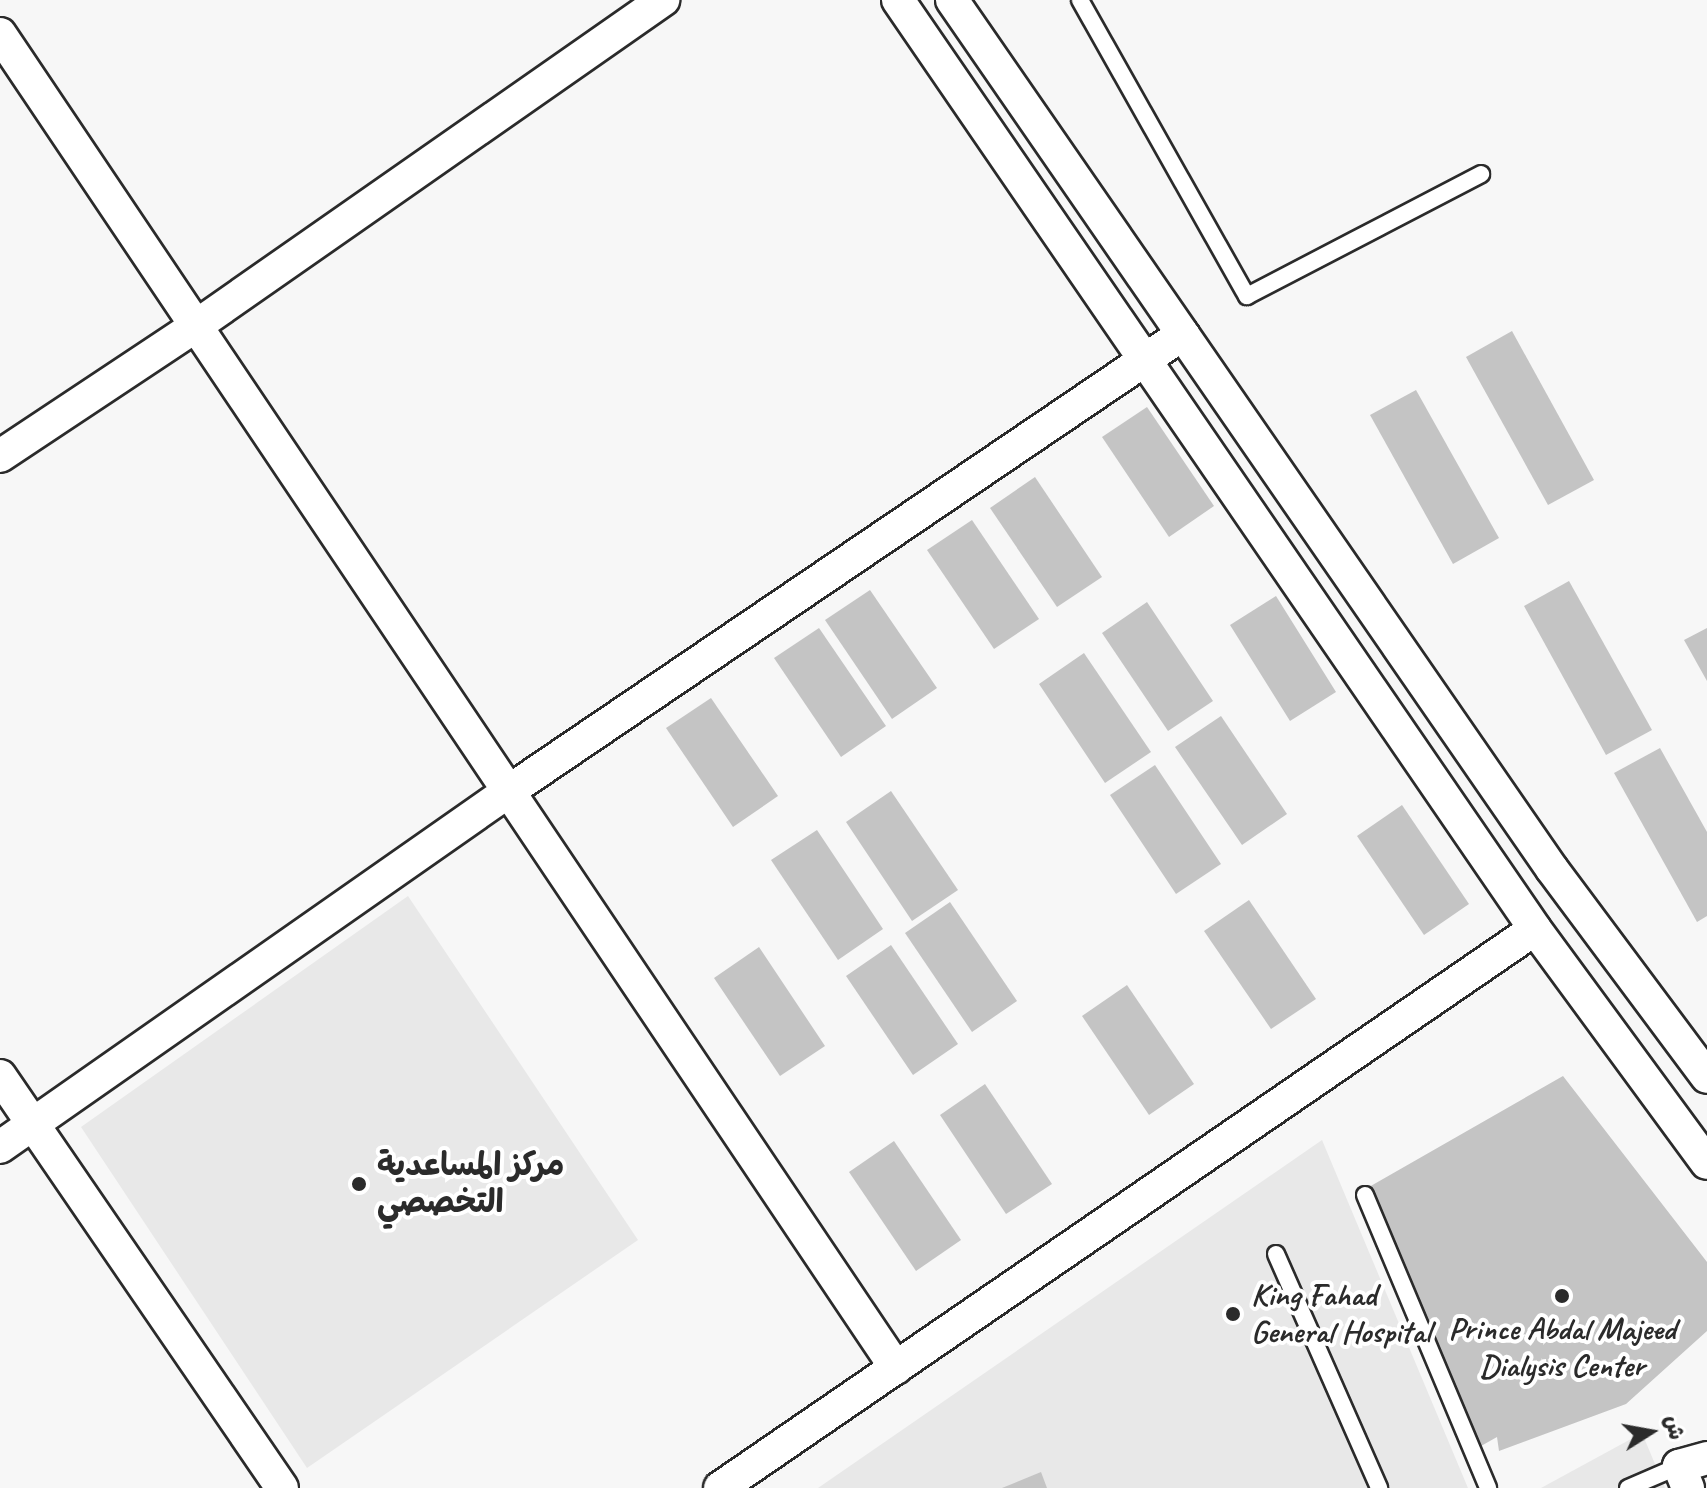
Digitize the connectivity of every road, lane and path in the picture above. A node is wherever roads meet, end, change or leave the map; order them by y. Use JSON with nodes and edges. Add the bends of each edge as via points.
{"nodes":[{"id":1,"x":663,"y":0,"type":"edge"},
{"id":2,"x":898,"y":0,"type":"edge"},
{"id":3,"x":952,"y":0,"type":"edge"},
{"id":4,"x":1080,"y":0,"type":"edge"},
{"id":5,"x":0,"y":34,"type":"edge"},
{"id":6,"x":1481,"y":174,"type":"dead end"},
{"id":7,"x":196,"y":326,"type":"junction"},
{"id":8,"x":1183,"y":334,"type":"junction"},
{"id":9,"x":1145,"y":360,"type":"junction"},
{"id":10,"x":0,"y":456,"type":"edge"},
{"id":11,"x":509,"y":791,"type":"junction"},
{"id":12,"x":1535,"y":929,"type":"junction"},
{"id":13,"x":0,"y":1076,"type":"edge"},
{"id":14,"x":1707,"y":1077,"type":"edge"},
{"id":15,"x":34,"y":1125,"type":"junction"},
{"id":16,"x":0,"y":1147,"type":"edge"},
{"id":17,"x":1707,"y":1163,"type":"edge"},
{"id":18,"x":1365,"y":1195,"type":"dead end"},
{"id":19,"x":1276,"y":1254,"type":"dead end"},
{"id":20,"x":896,"y":1368,"type":"junction"},
{"id":21,"x":1691,"y":1471,"type":"edge"},
{"id":22,"x":282,"y":1488,"type":"edge"},
{"id":23,"x":720,"y":1488,"type":"edge"},
{"id":24,"x":1379,"y":1488,"type":"edge"},
{"id":25,"x":1488,"y":1488,"type":"edge"},
{"id":26,"x":1628,"y":1488,"type":"edge"}],
"edges":[{"from":1,"to":7,"type":"street"},
{"from":2,"to":9,"type":"street"},
{"from":3,"to":8,"type":"street"},
{"from":4,"to":6,"type":"lane","via":[[1247,296]]},
{"from":5,"to":7,"type":"street"},
{"from":7,"to":10,"type":"street"},
{"from":7,"to":11,"type":"street"},
{"from":8,"to":9,"type":"street"},
{"from":8,"to":14,"type":"street","via":[[1552,869]]},
{"from":9,"to":11,"type":"street"},
{"from":9,"to":12,"type":"street"},
{"from":11,"to":15,"type":"street"},
{"from":11,"to":20,"type":"street"},
{"from":12,"to":17,"type":"street"},
{"from":12,"to":20,"type":"street"},
{"from":13,"to":15,"type":"street"},
{"from":15,"to":16,"type":"street"},
{"from":15,"to":22,"type":"street"},
{"from":18,"to":25,"type":"lane"},
{"from":19,"to":24,"type":"lane"},
{"from":20,"to":23,"type":"street"},
{"from":21,"to":26,"type":"lane"}]}
